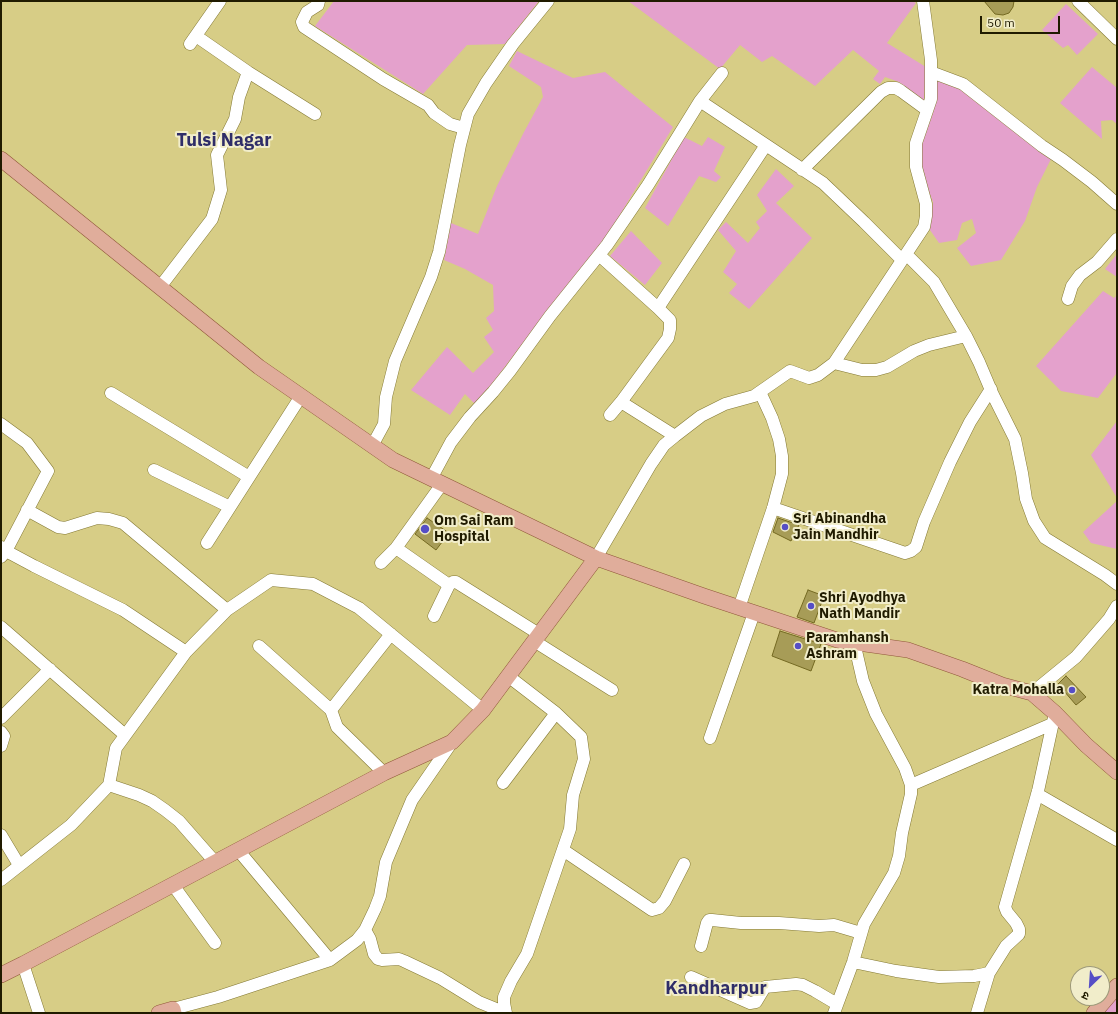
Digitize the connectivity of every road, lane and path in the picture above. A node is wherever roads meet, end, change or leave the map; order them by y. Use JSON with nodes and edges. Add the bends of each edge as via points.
{"nodes":[{"id":1,"x":220,"y":1,"type":"edge"},
{"id":2,"x":320,"y":1,"type":"edge"},
{"id":3,"x":548,"y":1,"type":"edge"},
{"id":4,"x":923,"y":1,"type":"edge"},
{"id":5,"x":1078,"y":1,"type":"edge"},
{"id":6,"x":1117,"y":39,"type":"edge"},
{"id":7,"x":248,"y":72,"type":"junction"},
{"id":8,"x":931,"y":72,"type":"junction"},
{"id":9,"x":722,"y":73,"type":"dead end"},
{"id":10,"x":700,"y":101,"type":"junction"},
{"id":11,"x":927,"y":110,"type":"junction"},
{"id":12,"x":315,"y":114,"type":"dead end"},
{"id":13,"x":464,"y":128,"type":"junction"},
{"id":14,"x":766,"y":145,"type":"junction"},
{"id":15,"x":1,"y":159,"type":"edge"},
{"id":16,"x":802,"y":170,"type":"junction"},
{"id":17,"x":1117,"y":204,"type":"edge"},
{"id":18,"x":1117,"y":239,"type":"edge"},
{"id":19,"x":599,"y":255,"type":"junction"},
{"id":20,"x":904,"y":257,"type":"junction"},
{"id":21,"x":160,"y":287,"type":"junction"},
{"id":22,"x":1068,"y":299,"type":"dead end"},
{"id":23,"x":658,"y":308,"type":"junction"},
{"id":24,"x":966,"y":336,"type":"junction"},
{"id":25,"x":834,"y":364,"type":"junction"},
{"id":26,"x":991,"y":389,"type":"junction"},
{"id":27,"x":760,"y":392,"type":"junction"},
{"id":28,"x":111,"y":393,"type":"dead end"},
{"id":29,"x":301,"y":396,"type":"junction"},
{"id":30,"x":621,"y":402,"type":"junction"},
{"id":31,"x":610,"y":415,"type":"dead end"},
{"id":32,"x":1,"y":424,"type":"edge"},
{"id":33,"x":675,"y":436,"type":"junction"},
{"id":34,"x":372,"y":446,"type":"junction"},
{"id":35,"x":154,"y":470,"type":"dead end"},
{"id":36,"x":249,"y":477,"type":"junction"},
{"id":37,"x":437,"y":481,"type":"junction"},
{"id":38,"x":230,"y":507,"type":"junction"},
{"id":39,"x":773,"y":508,"type":"junction"},
{"id":40,"x":27,"y":510,"type":"junction"},
{"id":41,"x":207,"y":543,"type":"dead end"},
{"id":42,"x":396,"y":548,"type":"junction"},
{"id":43,"x":3,"y":551,"type":"edge"},
{"id":44,"x":596,"y":558,"type":"junction"},
{"id":45,"x":381,"y":564,"type":"dead end"},
{"id":46,"x":1117,"y":584,"type":"edge"},
{"id":47,"x":450,"y":585,"type":"junction"},
{"id":48,"x":1117,"y":606,"type":"edge"},
{"id":49,"x":739,"y":608,"type":"junction"},
{"id":50,"x":227,"y":610,"type":"junction"},
{"id":51,"x":754,"y":612,"type":"junction"},
{"id":52,"x":434,"y":616,"type":"dead end"},
{"id":53,"x":1,"y":626,"type":"edge"},
{"id":54,"x":391,"y":634,"type":"junction"},
{"id":55,"x":537,"y":637,"type":"junction"},
{"id":56,"x":854,"y":642,"type":"junction"},
{"id":57,"x":259,"y":646,"type":"dead end"},
{"id":58,"x":186,"y":652,"type":"junction"},
{"id":59,"x":50,"y":669,"type":"junction"},
{"id":60,"x":508,"y":676,"type":"junction"},
{"id":61,"x":612,"y":690,"type":"dead end"},
{"id":62,"x":1032,"y":693,"type":"junction"},
{"id":63,"x":331,"y":710,"type":"junction"},
{"id":64,"x":483,"y":710,"type":"junction"},
{"id":65,"x":556,"y":713,"type":"junction"},
{"id":66,"x":1,"y":718,"type":"edge"},
{"id":67,"x":1054,"y":719,"type":"junction"},
{"id":68,"x":1,"y":732,"type":"edge"},
{"id":69,"x":125,"y":735,"type":"junction"},
{"id":70,"x":710,"y":738,"type":"dead end"},
{"id":71,"x":452,"y":742,"type":"junction"},
{"id":72,"x":1,"y":746,"type":"edge"},
{"id":73,"x":1117,"y":772,"type":"edge"},
{"id":74,"x":384,"y":773,"type":"junction"},
{"id":75,"x":502,"y":783,"type":"dead end"},
{"id":76,"x":109,"y":785,"type":"junction"},
{"id":77,"x":911,"y":785,"type":"junction"},
{"id":78,"x":1037,"y":794,"type":"junction"},
{"id":79,"x":1,"y":835,"type":"edge"},
{"id":80,"x":1117,"y":840,"type":"edge"},
{"id":81,"x":238,"y":850,"type":"junction"},
{"id":82,"x":563,"y":850,"type":"junction"},
{"id":83,"x":215,"y":862,"type":"junction"},
{"id":84,"x":684,"y":864,"type":"dead end"},
{"id":85,"x":19,"y":865,"type":"junction"},
{"id":86,"x":1,"y":880,"type":"edge"},
{"id":87,"x":173,"y":884,"type":"junction"},
{"id":88,"x":366,"y":930,"type":"junction"},
{"id":89,"x":861,"y":933,"type":"junction"},
{"id":90,"x":215,"y":943,"type":"dead end"},
{"id":91,"x":701,"y":946,"type":"dead end"},
{"id":92,"x":330,"y":960,"type":"junction"},
{"id":93,"x":853,"y":962,"type":"junction"},
{"id":94,"x":23,"y":964,"type":"junction"},
{"id":95,"x":989,"y":973,"type":"junction"},
{"id":96,"x":1,"y":974,"type":"edge"},
{"id":97,"x":690,"y":978,"type":"dead end"},
{"id":98,"x":1117,"y":986,"type":"edge"},
{"id":99,"x":835,"y":1008,"type":"edge"},
{"id":100,"x":169,"y":1012,"type":"edge"},
{"id":101,"x":39,"y":1013,"type":"edge"},
{"id":102,"x":506,"y":1013,"type":"edge"},
{"id":103,"x":977,"y":1013,"type":"edge"},
{"id":104,"x":1094,"y":1013,"type":"edge"}],
"edges":[{"from":1,"to":7,"type":"street","via":[[193,40]]},
{"from":2,"to":13,"type":"street","via":[[307,12],[302,22],[304,27],[382,80],[428,106],[450,124]]},
{"from":3,"to":13,"type":"street","via":[[486,83],[468,114]]},
{"from":4,"to":8,"type":"street"},
{"from":5,"to":6,"type":"street"},
{"from":7,"to":12,"type":"street"},
{"from":7,"to":21,"type":"street","via":[[235,119],[217,155],[221,190],[212,219]]},
{"from":8,"to":11,"type":"street","via":[[931,99]]},
{"from":8,"to":17,"type":"street","via":[[963,84],[1086,177]]},
{"from":9,"to":10,"type":"street"},
{"from":10,"to":14,"type":"street"},
{"from":10,"to":19,"type":"street","via":[[648,185]]},
{"from":11,"to":16,"type":"street","via":[[896,88],[888,88]]},
{"from":11,"to":20,"type":"street","via":[[916,142],[916,168],[926,204],[926,216],[924,227]]},
{"from":13,"to":34,"type":"street","via":[[439,252],[395,361],[386,396],[384,424]]},
{"from":14,"to":16,"type":"street"},
{"from":14,"to":23,"type":"street"},
{"from":15,"to":21,"type":"main road"},
{"from":16,"to":20,"type":"street","via":[[823,183]]},
{"from":18,"to":22,"type":"street","via":[[1097,262],[1080,275],[1072,286]]},
{"from":19,"to":23,"type":"street"},
{"from":19,"to":37,"type":"street","via":[[451,442]]},
{"from":20,"to":24,"type":"street","via":[[934,282]]},
{"from":20,"to":25,"type":"street"},
{"from":21,"to":29,"type":"main road","via":[[259,367]]},
{"from":23,"to":30,"type":"street","via":[[670,320],[668,338]]},
{"from":24,"to":25,"type":"street","via":[[929,345],[888,367],[876,370]]},
{"from":24,"to":26,"type":"street"},
{"from":25,"to":27,"type":"street","via":[[809,378],[790,371]]},
{"from":26,"to":39,"type":"street","via":[[970,422],[950,462],[916,547],[911,551],[905,553]]},
{"from":26,"to":46,"type":"street","via":[[1015,439],[1026,499],[1041,532],[1045,538]]},
{"from":27,"to":33,"type":"street","via":[[724,404],[701,416]]},
{"from":27,"to":39,"type":"street","via":[[779,439],[782,456],[782,474]]},
{"from":28,"to":36,"type":"street"},
{"from":29,"to":34,"type":"main road"},
{"from":29,"to":36,"type":"street"},
{"from":30,"to":31,"type":"street"},
{"from":30,"to":33,"type":"street"},
{"from":32,"to":40,"type":"street","via":[[27,443],[48,471]]},
{"from":33,"to":44,"type":"street","via":[[651,464]]},
{"from":34,"to":37,"type":"main road","via":[[393,460]]},
{"from":35,"to":38,"type":"street"},
{"from":36,"to":38,"type":"street"},
{"from":37,"to":42,"type":"street"},
{"from":37,"to":44,"type":"main road"},
{"from":38,"to":41,"type":"street"},
{"from":39,"to":49,"type":"street"},
{"from":40,"to":43,"type":"street"},
{"from":40,"to":50,"type":"street","via":[[58,527],[65,528],[97,518],[123,523]]},
{"from":42,"to":45,"type":"street"},
{"from":42,"to":47,"type":"street"},
{"from":43,"to":58,"type":"street","via":[[123,610]]},
{"from":44,"to":49,"type":"main road"},
{"from":44,"to":55,"type":"main road"},
{"from":47,"to":52,"type":"street"},
{"from":47,"to":55,"type":"street","via":[[453,582],[461,584]]},
{"from":48,"to":62,"type":"street","via":[[1076,657]]},
{"from":49,"to":51,"type":"main road"},
{"from":50,"to":54,"type":"street","via":[[271,580],[312,584],[359,608]]},
{"from":50,"to":58,"type":"street"},
{"from":51,"to":56,"type":"main road","via":[[837,640]]},
{"from":51,"to":70,"type":"street"},
{"from":53,"to":59,"type":"street"},
{"from":54,"to":63,"type":"street"},
{"from":54,"to":64,"type":"street"},
{"from":55,"to":60,"type":"main road"},
{"from":55,"to":61,"type":"street"},
{"from":56,"to":62,"type":"main road","via":[[908,650],[1002,685]]},
{"from":56,"to":77,"type":"street","via":[[863,681],[876,714]]},
{"from":57,"to":63,"type":"street"},
{"from":58,"to":69,"type":"street"},
{"from":59,"to":66,"type":"street"},
{"from":59,"to":69,"type":"street"},
{"from":60,"to":64,"type":"main road"},
{"from":60,"to":65,"type":"street"},
{"from":62,"to":67,"type":"main road"},
{"from":63,"to":74,"type":"street","via":[[337,727]]},
{"from":64,"to":71,"type":"main road"},
{"from":65,"to":75,"type":"street"},
{"from":65,"to":82,"type":"street","via":[[581,737],[584,759],[573,795],[570,829]]},
{"from":67,"to":73,"type":"main road"},
{"from":67,"to":77,"type":"street"},
{"from":67,"to":78,"type":"street"},
{"from":68,"to":72,"type":"street","via":[[4,736]]},
{"from":69,"to":76,"type":"street","via":[[116,748]]},
{"from":71,"to":74,"type":"main road"},
{"from":71,"to":88,"type":"street","via":[[412,800],[386,862],[380,896]]},
{"from":74,"to":81,"type":"main road"},
{"from":76,"to":83,"type":"street","via":[[139,795],[166,810]]},
{"from":76,"to":85,"type":"street","via":[[71,825]]},
{"from":77,"to":89,"type":"street","via":[[912,794],[894,873]]},
{"from":78,"to":80,"type":"street"},
{"from":78,"to":95,"type":"street","via":[[1005,907],[1019,929],[1019,934],[1006,946]]},
{"from":79,"to":85,"type":"street"},
{"from":81,"to":83,"type":"main road"},
{"from":81,"to":92,"type":"street"},
{"from":82,"to":84,"type":"street","via":[[652,910],[659,908],[665,901]]},
{"from":82,"to":102,"type":"street","via":[[527,954],[504,996]]},
{"from":83,"to":87,"type":"main road"},
{"from":85,"to":86,"type":"street"},
{"from":87,"to":90,"type":"street"},
{"from":87,"to":94,"type":"main road"},
{"from":88,"to":92,"type":"street"},
{"from":88,"to":102,"type":"street","via":[[374,954],[378,958],[404,961],[440,978],[479,1002]]},
{"from":89,"to":91,"type":"street","via":[[834,925],[712,920],[707,923]]},
{"from":89,"to":93,"type":"street"},
{"from":92,"to":100,"type":"street"},
{"from":93,"to":95,"type":"street","via":[[939,977]]},
{"from":93,"to":99,"type":"street"},
{"from":94,"to":96,"type":"main road"},
{"from":94,"to":101,"type":"street"},
{"from":95,"to":103,"type":"street"},
{"from":97,"to":99,"type":"street","via":[[750,1003],[756,1002],[765,987],[803,985]]},
{"from":98,"to":104,"type":"main road"}]}
